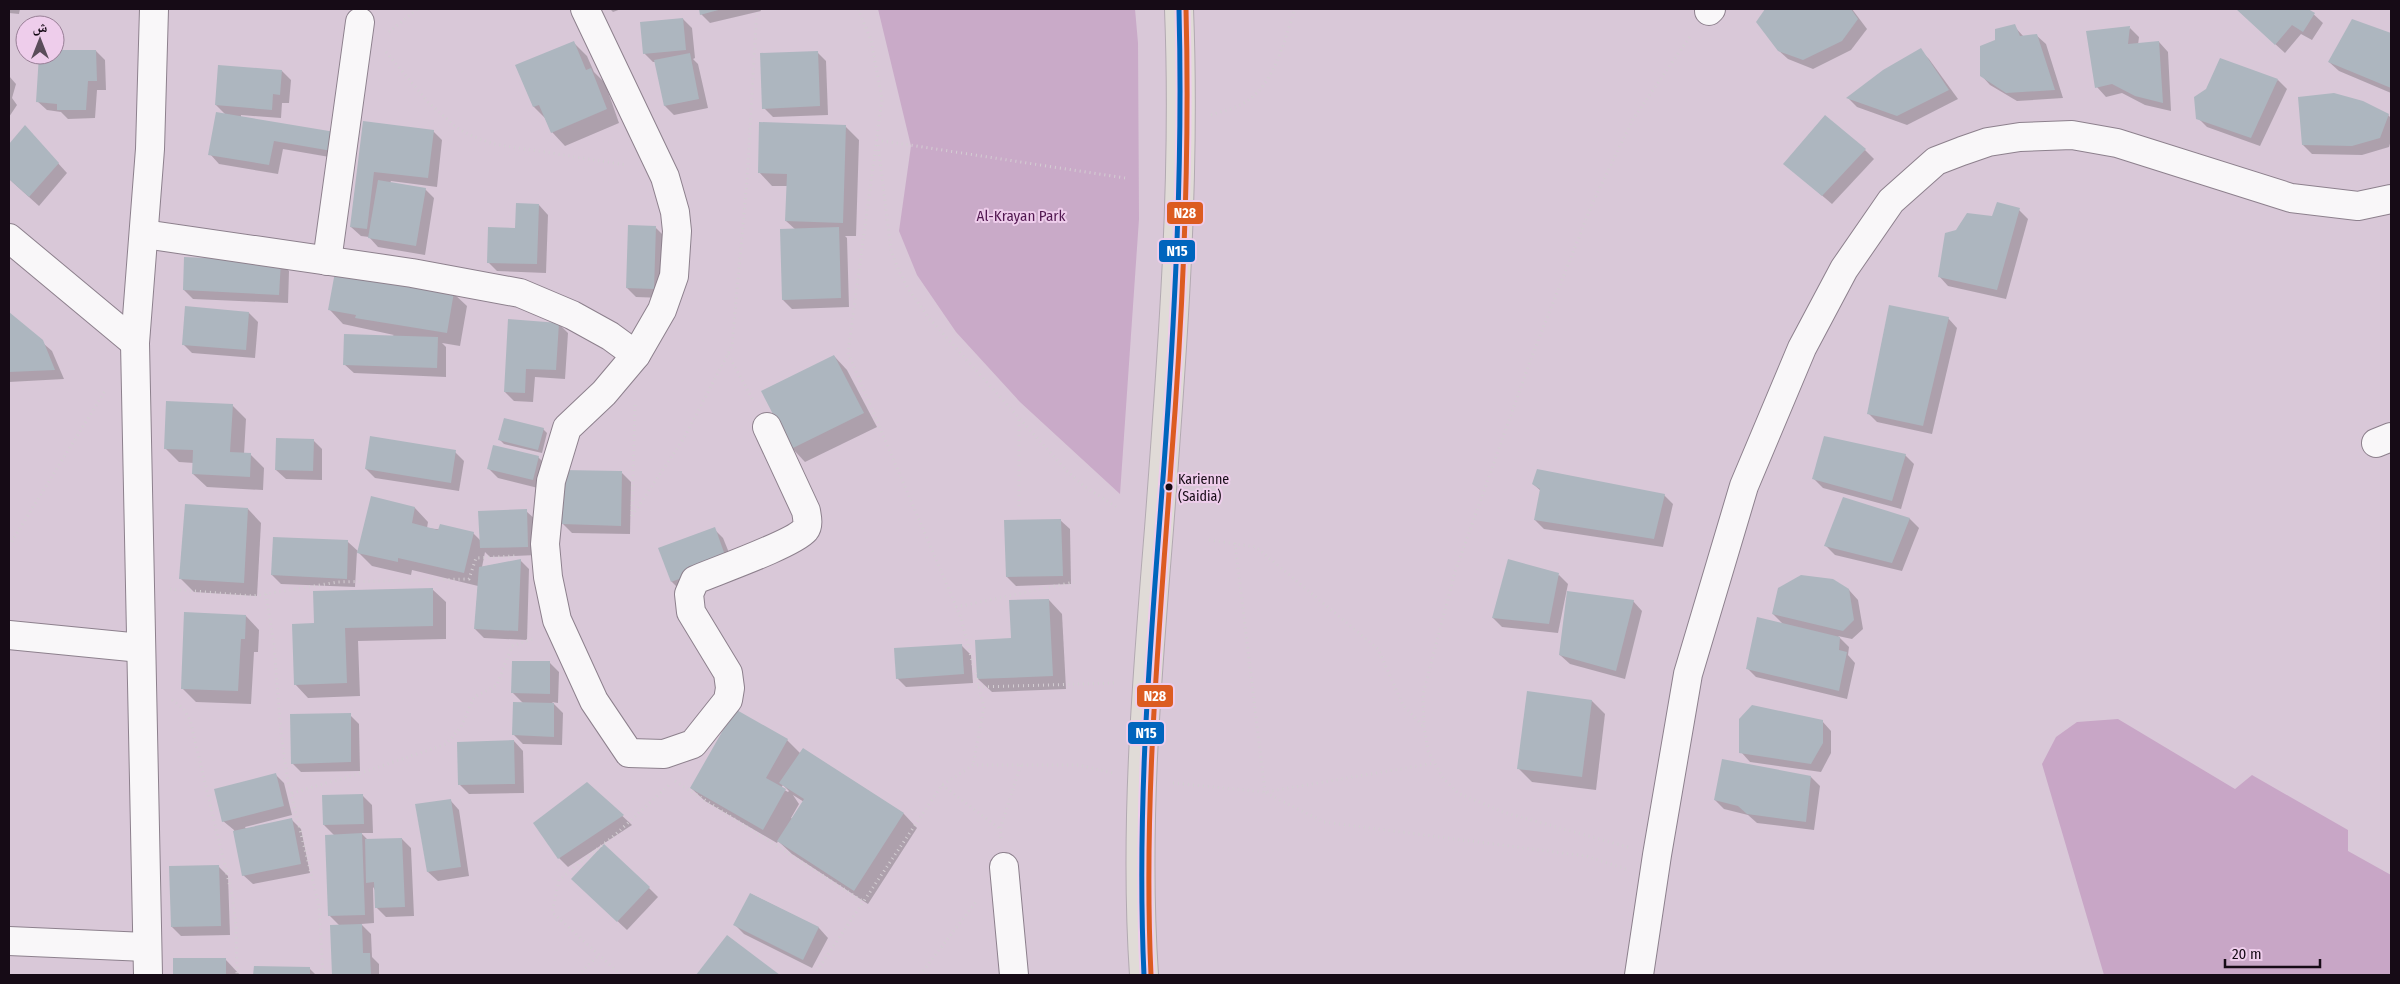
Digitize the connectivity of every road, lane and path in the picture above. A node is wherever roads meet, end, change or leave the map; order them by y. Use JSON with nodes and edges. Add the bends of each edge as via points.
{"nodes":[{"id":1,"x":154,"y":9,"type":"edge"},
{"id":2,"x":417,"y":9,"type":"edge"},
{"id":3,"x":585,"y":9,"type":"edge"},
{"id":4,"x":757,"y":9,"type":"edge"},
{"id":5,"x":858,"y":9,"type":"edge"},
{"id":6,"x":1179,"y":9,"type":"edge"},
{"id":7,"x":1295,"y":9,"type":"edge"},
{"id":8,"x":1710,"y":10,"type":"edge"},
{"id":9,"x":360,"y":22,"type":"joint"},
{"id":10,"x":377,"y":42,"type":"junction"},
{"id":11,"x":1179,"y":124,"type":"junction"},
{"id":12,"x":877,"y":140,"type":"junction"},
{"id":13,"x":662,"y":171,"type":"junction"},
{"id":14,"x":1125,"y":178,"type":"dead end"},
{"id":15,"x":2391,"y":199,"type":"edge"},
{"id":16,"x":144,"y":234,"type":"junction"},
{"id":17,"x":9,"y":238,"type":"edge"},
{"id":18,"x":327,"y":261,"type":"junction"},
{"id":19,"x":135,"y":343,"type":"junction"},
{"id":20,"x":728,"y":354,"type":"junction"},
{"id":21,"x":636,"y":355,"type":"junction"},
{"id":22,"x":108,"y":385,"type":"dead end"},
{"id":23,"x":635,"y":402,"type":"dead end"},
{"id":24,"x":1019,"y":419,"type":"junction"},
{"id":25,"x":767,"y":427,"type":"joint"},
{"id":26,"x":1019,"y":507,"type":"dead end"},
{"id":27,"x":1118,"y":508,"type":"dead end"},
{"id":28,"x":1209,"y":540,"type":"dead end"},
{"id":29,"x":1235,"y":544,"type":"junction"},
{"id":30,"x":9,"y":546,"type":"edge"},
{"id":31,"x":546,"y":554,"type":"junction"},
{"id":32,"x":1074,"y":582,"type":"dead end"},
{"id":33,"x":141,"y":587,"type":"junction"},
{"id":34,"x":266,"y":594,"type":"junction"},
{"id":35,"x":956,"y":607,"type":"junction"},
{"id":36,"x":562,"y":631,"type":"junction"},
{"id":37,"x":9,"y":635,"type":"edge"},
{"id":38,"x":141,"y":648,"type":"junction"},
{"id":39,"x":1147,"y":682,"type":"junction"},
{"id":40,"x":978,"y":687,"type":"junction"},
{"id":41,"x":142,"y":693,"type":"junction"},
{"id":42,"x":1424,"y":726,"type":"junction"},
{"id":43,"x":1435,"y":763,"type":"junction"},
{"id":44,"x":1021,"y":764,"type":"junction"},
{"id":45,"x":973,"y":765,"type":"junction"},
{"id":46,"x":1142,"y":780,"type":"junction"},
{"id":47,"x":942,"y":785,"type":"junction"},
{"id":48,"x":1265,"y":792,"type":"junction"},
{"id":49,"x":292,"y":793,"type":"junction"},
{"id":50,"x":1655,"y":866,"type":"junction"},
{"id":51,"x":1004,"y":867,"type":"joint"},
{"id":52,"x":864,"y":902,"type":"junction"},
{"id":53,"x":9,"y":941,"type":"edge"},
{"id":54,"x":146,"y":947,"type":"junction"},
{"id":55,"x":599,"y":955,"type":"junction"},
{"id":56,"x":148,"y":975,"type":"edge"},
{"id":57,"x":236,"y":975,"type":"edge"},
{"id":58,"x":323,"y":975,"type":"edge"},
{"id":59,"x":578,"y":975,"type":"edge"},
{"id":60,"x":621,"y":975,"type":"edge"},
{"id":61,"x":814,"y":975,"type":"edge"},
{"id":62,"x":920,"y":975,"type":"edge"},
{"id":63,"x":1014,"y":975,"type":"edge"},
{"id":64,"x":1144,"y":975,"type":"edge"},
{"id":65,"x":1639,"y":975,"type":"edge"}],
"edges":[{"from":1,"to":16,"type":"street"},
{"from":2,"to":10,"type":"path"},
{"from":3,"to":13,"type":"street"},
{"from":4,"to":20,"type":"path","via":[[747,181],[732,346]]},
{"from":5,"to":12,"type":"path","via":[[871,40],[879,75],[882,98]]},
{"from":6,"to":11,"type":"main road"},
{"from":7,"to":11,"type":"path","via":[[1274,68],[1257,92],[1244,103]]},
{"from":8,"to":42,"type":"path","via":[[1671,60],[1633,119],[1592,204],[1532,356],[1455,572],[1423,694]]},
{"from":9,"to":10,"type":"path"},
{"from":9,"to":18,"type":"street"},
{"from":10,"to":13,"type":"path","via":[[428,102],[457,128],[472,136],[494,144]]},
{"from":11,"to":39,"type":"main road","via":[[1176,264]]},
{"from":12,"to":14,"type":"path"},
{"from":12,"to":24,"type":"path","via":[[891,250],[899,271],[929,318]]},
{"from":12,"to":35,"type":"path","via":[[848,352]]},
{"from":13,"to":21,"type":"street","via":[[675,212],[674,276],[662,310]]},
{"from":15,"to":50,"type":"street","via":[[2358,206],[2291,198],[2117,143],[2072,135],[1988,142],[1936,161],[1916,176],[1891,200],[1844,270],[1802,348],[1744,486],[1688,674]]},
{"from":16,"to":18,"type":"street"},
{"from":16,"to":19,"type":"street"},
{"from":17,"to":19,"type":"street"},
{"from":18,"to":21,"type":"street","via":[[520,293],[572,315]]},
{"from":19,"to":33,"type":"street"},
{"from":20,"to":23,"type":"path","via":[[684,438],[632,516]]},
{"from":20,"to":25,"type":"path"},
{"from":21,"to":31,"type":"street","via":[[604,393],[567,428],[551,481]]},
{"from":22,"to":30,"type":"path"},
{"from":24,"to":26,"type":"path"},
{"from":24,"to":27,"type":"path","via":[[1084,486]]},
{"from":25,"to":36,"type":"street","via":[[806,511],[808,522],[805,529],[790,540],[695,580],[689,594],[691,612],[728,673],[730,688],[728,700],[693,744],[664,754],[630,753],[594,701]]},
{"from":28,"to":29,"type":"path"},
{"from":29,"to":42,"type":"path","via":[[1256,547],[1378,649],[1403,706]]},
{"from":29,"to":48,"type":"path"},
{"from":31,"to":34,"type":"path","via":[[476,558],[469,579],[338,582]]},
{"from":31,"to":36,"type":"street","via":[[555,612]]},
{"from":32,"to":35,"type":"path"},
{"from":33,"to":34,"type":"path","via":[[253,596]]},
{"from":33,"to":38,"type":"street"},
{"from":34,"to":49,"type":"path","via":[[281,733]]},
{"from":35,"to":40,"type":"path"},
{"from":36,"to":49,"type":"path","via":[[512,646],[497,685],[474,696],[461,727],[446,744]]},
{"from":37,"to":38,"type":"street"},
{"from":38,"to":41,"type":"street"},
{"from":39,"to":40,"type":"path"},
{"from":39,"to":46,"type":"main road"},
{"from":40,"to":45,"type":"path","via":[[984,706]]},
{"from":41,"to":54,"type":"street"},
{"from":41,"to":57,"type":"path","via":[[172,700],[183,708],[190,720],[232,895]]},
{"from":42,"to":43,"type":"path","via":[[1428,751]]},
{"from":43,"to":48,"type":"path"},
{"from":43,"to":50,"type":"path","via":[[1442,778],[1458,793],[1475,802]]},
{"from":44,"to":45,"type":"path"},
{"from":44,"to":46,"type":"path","via":[[1079,765]]},
{"from":44,"to":47,"type":"path","via":[[1000,828]]},
{"from":45,"to":47,"type":"path"},
{"from":46,"to":48,"type":"path"},
{"from":46,"to":64,"type":"main road","via":[[1140,916]]},
{"from":47,"to":52,"type":"path"},
{"from":48,"to":50,"type":"path","via":[[1324,822]]},
{"from":49,"to":58,"type":"path","via":[[319,905]]},
{"from":50,"to":65,"type":"street"},
{"from":51,"to":62,"type":"path"},
{"from":51,"to":63,"type":"street"},
{"from":52,"to":55,"type":"path","via":[[673,781],[616,834],[559,880],[552,912]]},
{"from":52,"to":61,"type":"path"},
{"from":53,"to":54,"type":"street"},
{"from":54,"to":56,"type":"street"},
{"from":55,"to":59,"type":"path"},
{"from":55,"to":60,"type":"path"}]}
